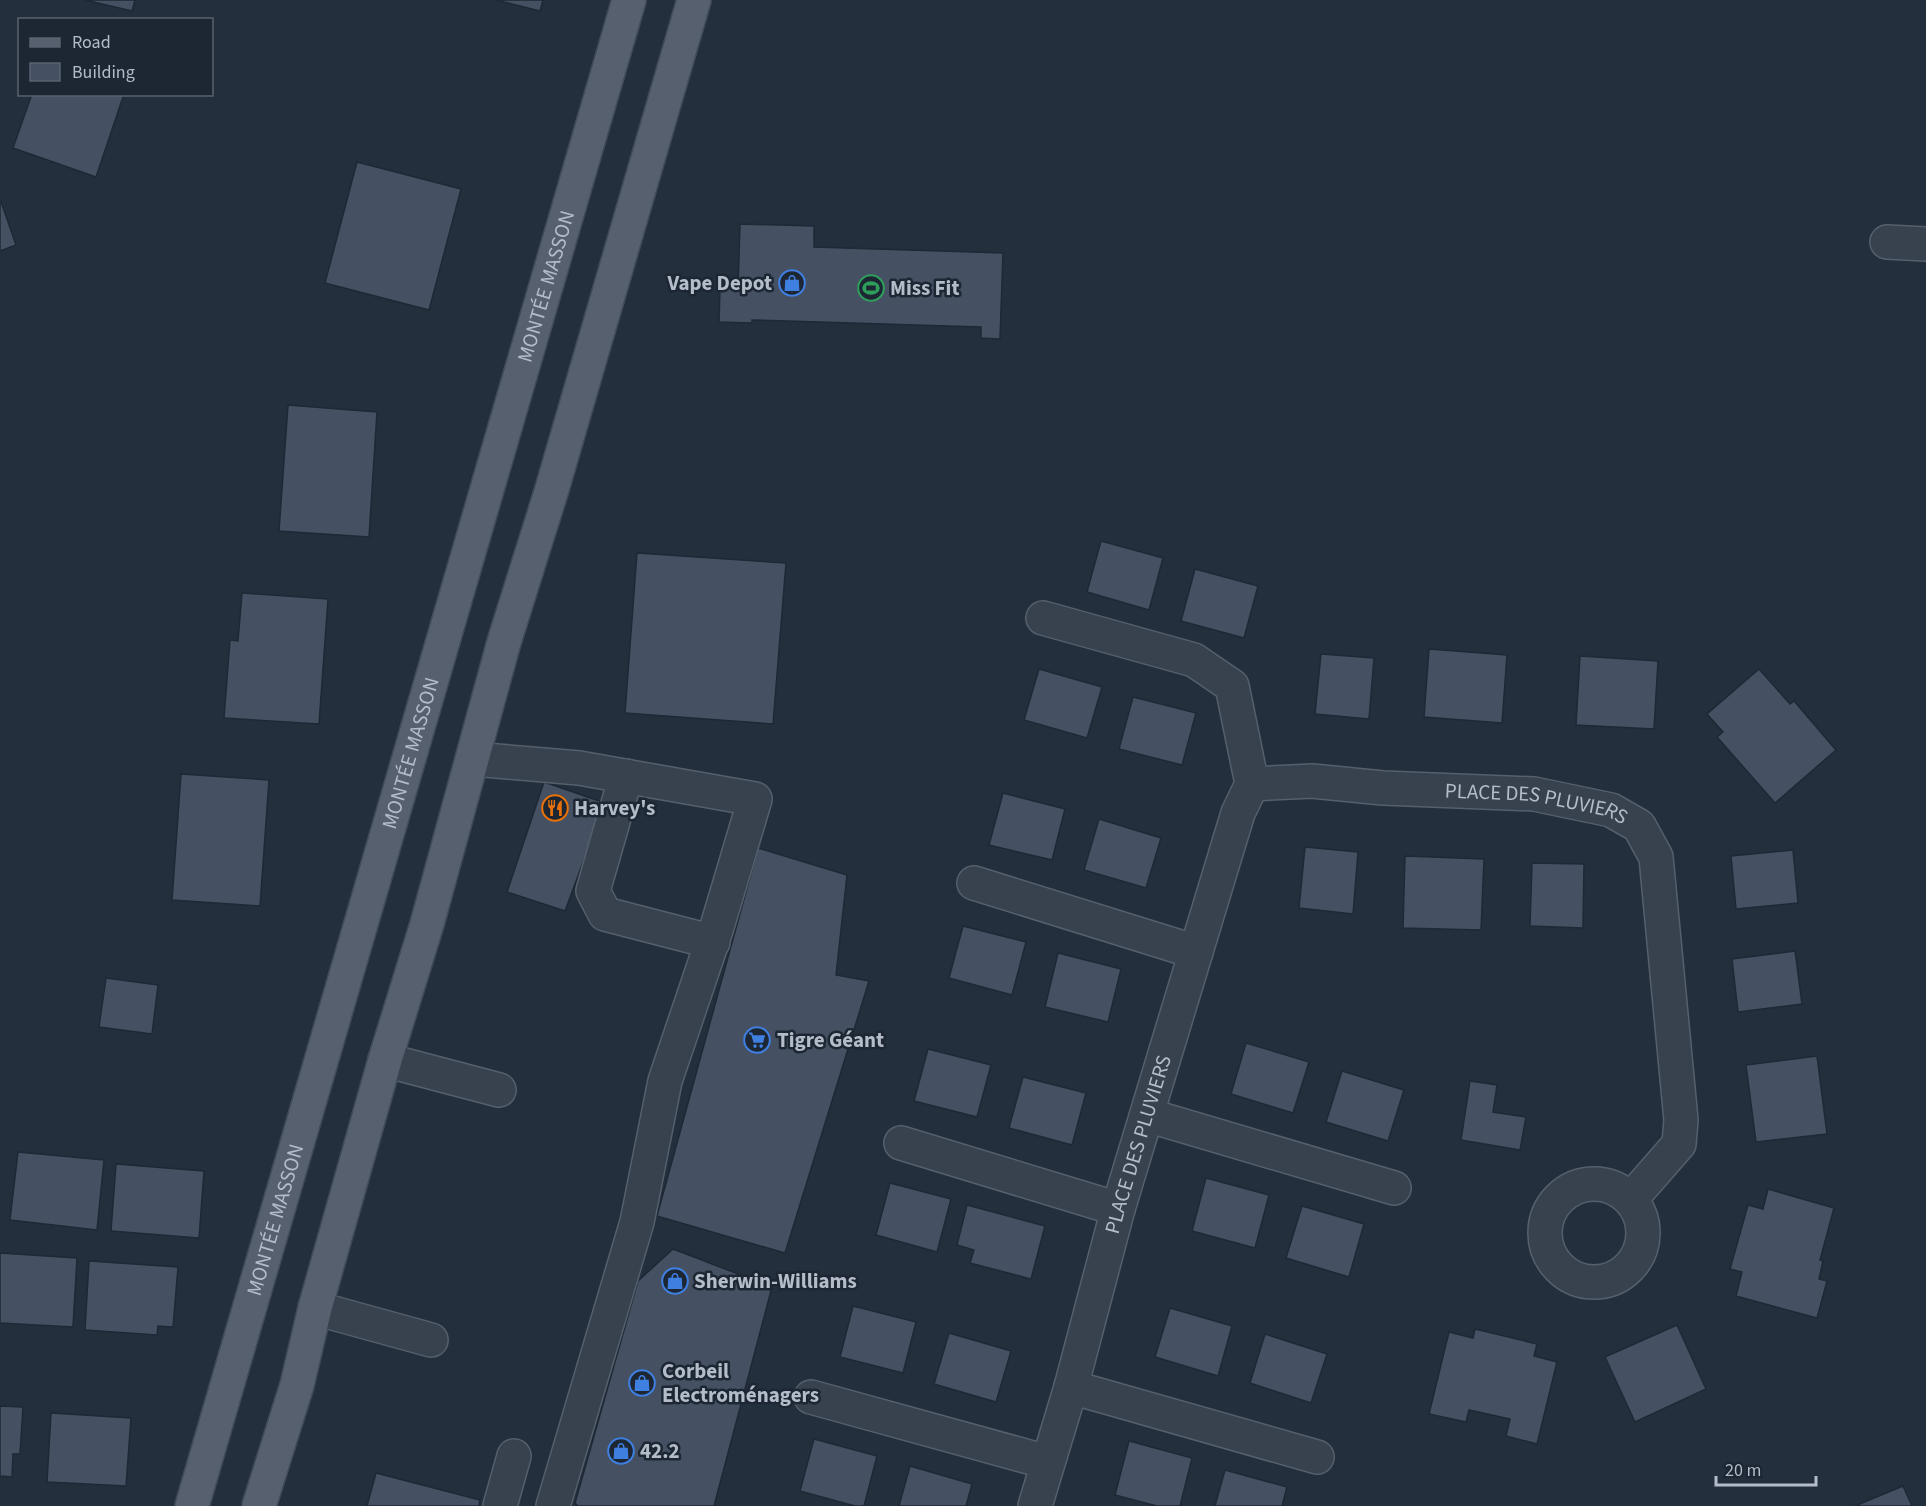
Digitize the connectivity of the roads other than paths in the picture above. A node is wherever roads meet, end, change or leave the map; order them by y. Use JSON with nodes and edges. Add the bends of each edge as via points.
{"nodes":[{"id":1,"x":629,"y":0,"type":"edge"},
{"id":2,"x":694,"y":0,"type":"edge"},
{"id":3,"x":1887,"y":242,"type":"dead end"},
{"id":4,"x":1926,"y":244,"type":"edge"},
{"id":5,"x":1043,"y":618,"type":"dead end"},
{"id":6,"x":473,"y":759,"type":"junction"},
{"id":7,"x":626,"y":776,"type":"junction"},
{"id":8,"x":1252,"y":784,"type":"junction"},
{"id":9,"x":974,"y":883,"type":"dead end"},
{"id":10,"x":712,"y":942,"type":"junction"},
{"id":11,"x":1196,"y":952,"type":"junction"},
{"id":12,"x":385,"y":1060,"type":"junction"},
{"id":13,"x":499,"y":1090,"type":"dead end"},
{"id":14,"x":1147,"y":1115,"type":"junction"},
{"id":15,"x":901,"y":1143,"type":"dead end"},
{"id":16,"x":1394,"y":1188,"type":"dead end"},
{"id":17,"x":1631,"y":1199,"type":"dead end"},
{"id":18,"x":1118,"y":1209,"type":"junction"},
{"id":19,"x":315,"y":1308,"type":"junction"},
{"id":20,"x":431,"y":1340,"type":"dead end"},
{"id":21,"x":1071,"y":1387,"type":"junction"},
{"id":22,"x":811,"y":1397,"type":"dead end"},
{"id":23,"x":514,"y":1456,"type":"dead end"},
{"id":24,"x":1317,"y":1457,"type":"dead end"},
{"id":25,"x":1047,"y":1462,"type":"junction"},
{"id":26,"x":192,"y":1506,"type":"edge"},
{"id":27,"x":259,"y":1506,"type":"edge"},
{"id":28,"x":500,"y":1506,"type":"edge"},
{"id":29,"x":553,"y":1506,"type":"edge"},
{"id":30,"x":1035,"y":1506,"type":"edge"}],
"edges":[{"from":1,"to":26,"type":"main road","name":"MONTÉE MASSON"},
{"from":2,"to":6,"type":"main road"},
{"from":3,"to":4,"type":"street"},
{"from":5,"to":8,"type":"street","via":[[1194,660],[1232,686]]},
{"from":6,"to":7,"type":"street"},
{"from":6,"to":12,"type":"main road"},
{"from":7,"to":10,"type":"street","via":[[593,891],[605,914]]},
{"from":7,"to":10,"type":"street","via":[[755,799]]},
{"from":8,"to":11,"type":"street","name":"PLACE DES PLUVIERS","via":[[1238,813]]},
{"from":8,"to":17,"type":"street","name":"PLACE DES PLUVIERS","via":[[1312,782],[1534,794],[1611,810],[1639,826],[1656,857],[1681,1120],[1679,1144]]},
{"from":9,"to":11,"type":"street"},
{"from":10,"to":29,"type":"street","via":[[665,1081],[637,1222]]},
{"from":11,"to":14,"type":"street","name":"PLACE DES PLUVIERS"},
{"from":12,"to":13,"type":"street"},
{"from":12,"to":19,"type":"main road"},
{"from":14,"to":16,"type":"street"},
{"from":14,"to":18,"type":"street","name":"PLACE DES PLUVIERS"},
{"from":15,"to":18,"type":"street"},
{"from":18,"to":21,"type":"street","name":"PLACE DES PLUVIERS"},
{"from":19,"to":20,"type":"street"},
{"from":19,"to":27,"type":"main road","via":[[297,1385]]},
{"from":21,"to":24,"type":"street"},
{"from":21,"to":25,"type":"street","name":"PLACE DES PLUVIERS"},
{"from":22,"to":25,"type":"street"},
{"from":23,"to":28,"type":"street"},
{"from":25,"to":30,"type":"street","name":"PLACE DES PLUVIERS"}]}
